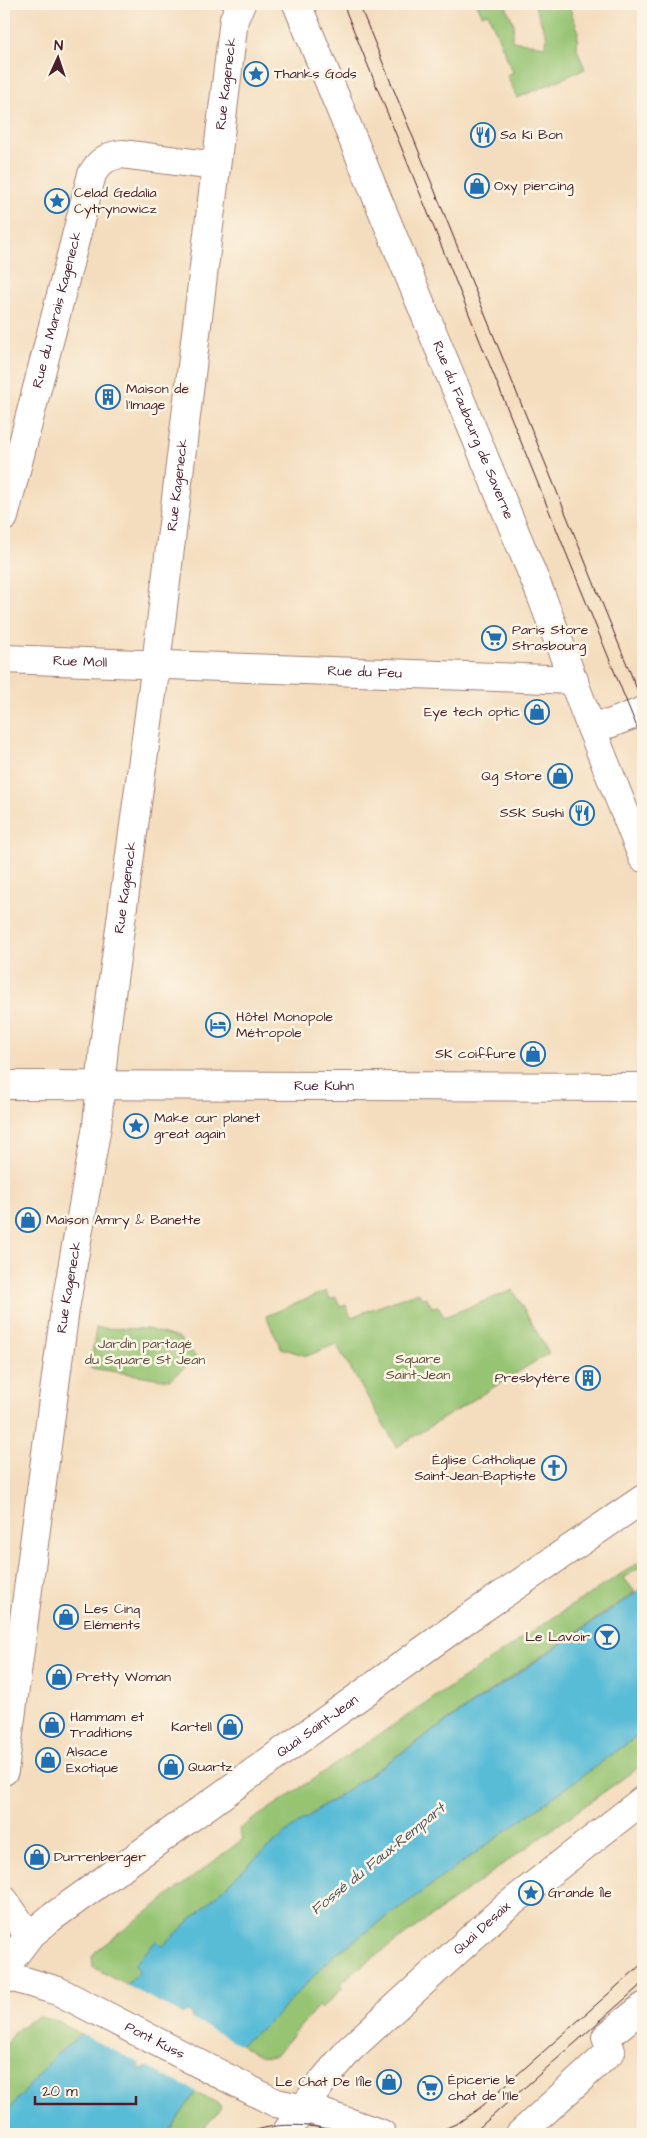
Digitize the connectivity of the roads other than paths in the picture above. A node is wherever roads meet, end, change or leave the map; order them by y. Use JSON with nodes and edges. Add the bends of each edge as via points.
{"nodes":[{"id":1,"x":240,"y":4,"type":"edge"},
{"id":2,"x":297,"y":4,"type":"edge"},
{"id":3,"x":216,"y":166,"type":"junction"},
{"id":4,"x":4,"y":517,"type":"edge"},
{"id":5,"x":4,"y":659,"type":"edge"},
{"id":6,"x":156,"y":664,"type":"junction"},
{"id":7,"x":574,"y":680,"type":"junction"},
{"id":8,"x":643,"y":711,"type":"edge"},
{"id":9,"x":590,"y":725,"type":"junction"},
{"id":10,"x":643,"y":858,"type":"edge"},
{"id":11,"x":4,"y":1085,"type":"edge"},
{"id":12,"x":101,"y":1085,"type":"junction"},
{"id":13,"x":643,"y":1087,"type":"edge"},
{"id":14,"x":643,"y":1499,"type":"edge"},
{"id":15,"x":4,"y":1771,"type":"edge"},
{"id":16,"x":643,"y":1800,"type":"edge"},
{"id":17,"x":4,"y":1900,"type":"edge"},
{"id":18,"x":29,"y":1936,"type":"junction"},
{"id":19,"x":4,"y":1969,"type":"edge"},
{"id":20,"x":4,"y":1975,"type":"edge"},
{"id":21,"x":643,"y":2007,"type":"edge"},
{"id":22,"x":304,"y":2109,"type":"junction"},
{"id":23,"x":285,"y":2134,"type":"edge"},
{"id":24,"x":382,"y":2134,"type":"edge"},
{"id":25,"x":520,"y":2134,"type":"edge"}],
"edges":[{"from":1,"to":3,"type":"street","name":"Rue Kageneck","via":[[234,19]]},
{"from":2,"to":7,"type":"street","name":"Rue du Faubourg de Saverne"},
{"from":3,"to":4,"type":"street","name":"Rue du Marais Kageneck","via":[[122,154],[100,162],[92,174]]},
{"from":3,"to":6,"type":"street","name":"Rue Kageneck"},
{"from":5,"to":6,"type":"street","name":"Rue Moll"},
{"from":6,"to":7,"type":"street","name":"Rue du Feu"},
{"from":6,"to":12,"type":"street","name":"Rue Kageneck"},
{"from":7,"to":9,"type":"street","name":"Rue du Faubourg de Saverne"},
{"from":8,"to":9,"type":"street","via":[[610,724]]},
{"from":9,"to":10,"type":"street","name":"Rue du Faubourg de Saverne"},
{"from":11,"to":12,"type":"street","name":"Rue Kuhn"},
{"from":12,"to":13,"type":"street","name":"Rue Kuhn"},
{"from":12,"to":15,"type":"street","name":"Rue Kageneck","via":[[97,1126],[65,1309]]},
{"from":14,"to":18,"type":"street","name":"Quai Saint-Jean","via":[[464,1621]]},
{"from":16,"to":22,"type":"street","name":"Quai Desaix","via":[[502,1910],[396,2006],[387,2025],[349,2065],[322,2082]]},
{"from":17,"to":18,"type":"street"},
{"from":18,"to":19,"type":"street","name":"Quai Saint-Jean"},
{"from":20,"to":22,"type":"street","name":"Pont Kuss","via":[[76,2000],[276,2103]]},
{"from":21,"to":25,"type":"street","via":[[606,2037],[611,2052]]},
{"from":22,"to":23,"type":"street","name":"Quai Desaix"},
{"from":22,"to":24,"type":"street","name":"Pont Kuss"}]}
